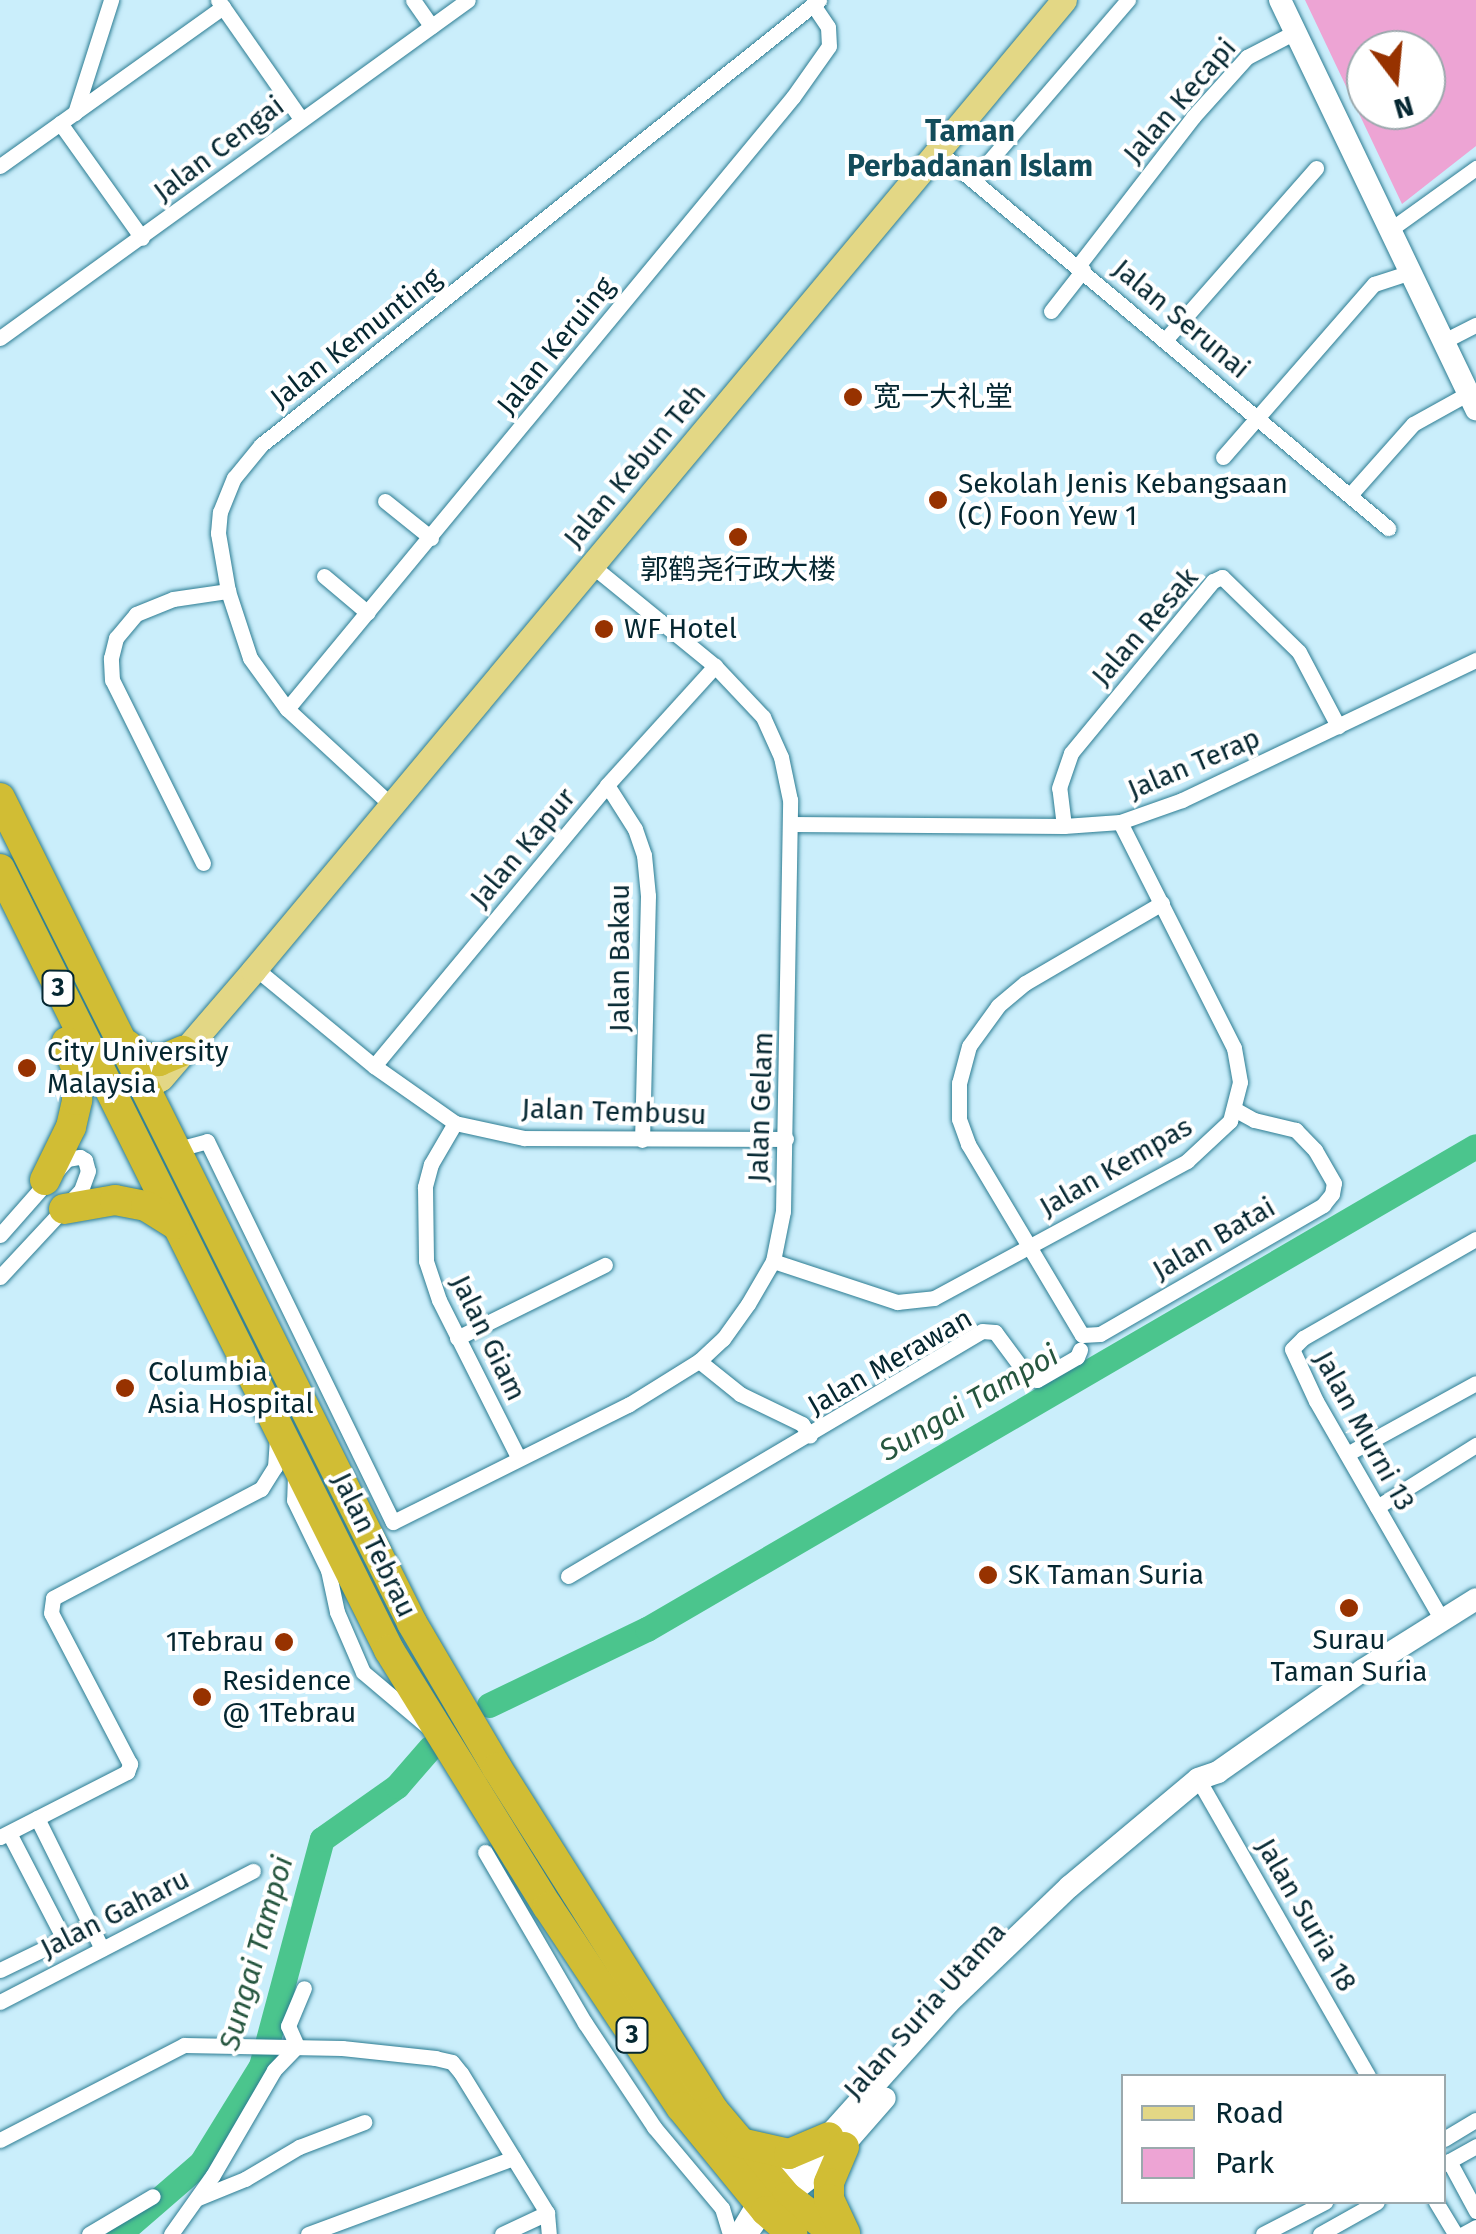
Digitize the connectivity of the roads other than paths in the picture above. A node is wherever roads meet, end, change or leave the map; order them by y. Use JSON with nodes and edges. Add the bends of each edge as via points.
{"nodes":[{"id":1,"x":111,"y":0,"type":"edge"},
{"id":2,"x":413,"y":0,"type":"edge"},
{"id":3,"x":468,"y":0,"type":"edge"},
{"id":4,"x":1064,"y":0,"type":"edge"},
{"id":5,"x":1128,"y":0,"type":"edge"},
{"id":6,"x":1280,"y":0,"type":"edge"},
{"id":7,"x":816,"y":3,"type":"edge"},
{"id":8,"x":221,"y":4,"type":"edge"},
{"id":9,"x":431,"y":26,"type":"junction"},
{"id":10,"x":1295,"y":32,"type":"junction"},
{"id":11,"x":75,"y":113,"type":"junction"},
{"id":12,"x":301,"y":119,"type":"junction"},
{"id":13,"x":60,"y":124,"type":"junction"},
{"id":14,"x":938,"y":152,"type":"junction"},
{"id":15,"x":1,"y":162,"type":"edge"},
{"id":16,"x":1316,"y":168,"type":"dead end"},
{"id":17,"x":1476,"y":168,"type":"edge"},
{"id":18,"x":973,"y":180,"type":"junction"},
{"id":19,"x":1391,"y":229,"type":"junction"},
{"id":20,"x":142,"y":238,"type":"junction"},
{"id":21,"x":1080,"y":268,"type":"junction"},
{"id":22,"x":1412,"y":272,"type":"junction"},
{"id":23,"x":1051,"y":311,"type":"dead end"},
{"id":24,"x":1476,"y":325,"type":"edge"},
{"id":25,"x":0,"y":338,"type":"edge"},
{"id":26,"x":1165,"y":340,"type":"junction"},
{"id":27,"x":1444,"y":342,"type":"junction"},
{"id":28,"x":1472,"y":401,"type":"edge"},
{"id":29,"x":1259,"y":417,"type":"junction"},
{"id":30,"x":1223,"y":457,"type":"dead end"},
{"id":31,"x":1350,"y":496,"type":"junction"},
{"id":32,"x":384,"y":501,"type":"dead end"},
{"id":33,"x":1388,"y":528,"type":"dead end"},
{"id":34,"x":431,"y":538,"type":"junction"},
{"id":35,"x":591,"y":565,"type":"junction"},
{"id":36,"x":324,"y":576,"type":"dead end"},
{"id":37,"x":228,"y":591,"type":"junction"},
{"id":38,"x":368,"y":613,"type":"junction"},
{"id":39,"x":1476,"y":660,"type":"edge"},
{"id":40,"x":716,"y":666,"type":"junction"},
{"id":41,"x":287,"y":709,"type":"junction"},
{"id":42,"x":1338,"y":726,"type":"junction"},
{"id":43,"x":607,"y":785,"type":"junction"},
{"id":44,"x":0,"y":798,"type":"edge"},
{"id":45,"x":389,"y":803,"type":"junction"},
{"id":46,"x":1120,"y":822,"type":"junction"},
{"id":47,"x":791,"y":824,"type":"junction"},
{"id":48,"x":1064,"y":826,"type":"junction"},
{"id":49,"x":203,"y":863,"type":"dead end"},
{"id":50,"x":0,"y":869,"type":"edge"},
{"id":51,"x":0,"y":883,"type":"edge"},
{"id":52,"x":1162,"y":903,"type":"junction"},
{"id":53,"x":254,"y":970,"type":"junction"},
{"id":54,"x":127,"y":1046,"type":"junction"},
{"id":55,"x":182,"y":1051,"type":"junction"},
{"id":56,"x":374,"y":1066,"type":"junction"},
{"id":57,"x":98,"y":1071,"type":"junction"},
{"id":58,"x":152,"y":1092,"type":"junction"},
{"id":59,"x":1234,"y":1109,"type":"junction"},
{"id":60,"x":456,"y":1123,"type":"junction"},
{"id":61,"x":174,"y":1139,"type":"junction"},
{"id":62,"x":786,"y":1139,"type":"junction"},
{"id":63,"x":642,"y":1140,"type":"junction"},
{"id":64,"x":45,"y":1180,"type":"junction"},
{"id":65,"x":64,"y":1208,"type":"junction"},
{"id":66,"x":175,"y":1224,"type":"junction"},
{"id":67,"x":0,"y":1236,"type":"edge"},
{"id":68,"x":1476,"y":1239,"type":"edge"},
{"id":69,"x":1026,"y":1248,"type":"junction"},
{"id":70,"x":773,"y":1261,"type":"junction"},
{"id":71,"x":606,"y":1265,"type":"dead end"},
{"id":72,"x":0,"y":1276,"type":"edge"},
{"id":73,"x":220,"y":1314,"type":"junction"},
{"id":74,"x":457,"y":1338,"type":"junction"},
{"id":75,"x":1080,"y":1350,"type":"dead end"},
{"id":76,"x":698,"y":1361,"type":"junction"},
{"id":77,"x":1476,"y":1383,"type":"edge"},
{"id":78,"x":277,"y":1428,"type":"junction"},
{"id":79,"x":810,"y":1436,"type":"junction"},
{"id":80,"x":1476,"y":1444,"type":"edge"},
{"id":81,"x":1347,"y":1454,"type":"junction"},
{"id":82,"x":518,"y":1458,"type":"junction"},
{"id":83,"x":295,"y":1468,"type":"junction"},
{"id":84,"x":261,"y":1488,"type":"junction"},
{"id":85,"x":294,"y":1500,"type":"junction"},
{"id":86,"x":1377,"y":1507,"type":"junction"},
{"id":87,"x":568,"y":1576,"type":"dead end"},
{"id":88,"x":1476,"y":1599,"type":"edge"},
{"id":89,"x":1442,"y":1620,"type":"junction"},
{"id":90,"x":440,"y":1734,"type":"junction"},
{"id":91,"x":1207,"y":1780,"type":"junction"},
{"id":92,"x":37,"y":1818,"type":"junction"},
{"id":93,"x":4,"y":1835,"type":"edge"},
{"id":94,"x":485,"y":1852,"type":"dead end"},
{"id":95,"x":253,"y":1871,"type":"dead end"},
{"id":96,"x":536,"y":1914,"type":"junction"},
{"id":97,"x":91,"y":1926,"type":"junction"},
{"id":98,"x":64,"y":1939,"type":"junction"},
{"id":99,"x":102,"y":1949,"type":"junction"},
{"id":100,"x":0,"y":1970,"type":"edge"},
{"id":101,"x":304,"y":1988,"type":"dead end"},
{"id":102,"x":0,"y":2002,"type":"edge"},
{"id":103,"x":614,"y":2008,"type":"junction"},
{"id":104,"x":585,"y":2023,"type":"junction"},
{"id":105,"x":292,"y":2046,"type":"junction"},
{"id":106,"x":1367,"y":2074,"type":"edge"},
{"id":107,"x":1476,"y":2120,"type":"edge"},
{"id":108,"x":364,"y":2122,"type":"dead end"},
{"id":109,"x":654,"y":2127,"type":"junction"},
{"id":110,"x":704,"y":2137,"type":"junction"},
{"id":111,"x":1446,"y":2138,"type":"edge"},
{"id":112,"x":0,"y":2140,"type":"edge"},
{"id":113,"x":836,"y":2142,"type":"junction"},
{"id":114,"x":741,"y":2144,"type":"junction"},
{"id":115,"x":1476,"y":2146,"type":"edge"},
{"id":116,"x":513,"y":2158,"type":"junction"},
{"id":117,"x":1446,"y":2163,"type":"edge"},
{"id":118,"x":153,"y":2196,"type":"dead end"},
{"id":119,"x":194,"y":2200,"type":"junction"},
{"id":120,"x":1321,"y":2204,"type":"edge"},
{"id":121,"x":1373,"y":2204,"type":"edge"},
{"id":122,"x":1437,"y":2204,"type":"edge"},
{"id":123,"x":767,"y":2205,"type":"edge"},
{"id":124,"x":1476,"y":2212,"type":"edge"},
{"id":125,"x":547,"y":2214,"type":"junction"},
{"id":126,"x":1476,"y":2227,"type":"edge"},
{"id":127,"x":89,"y":2234,"type":"edge"},
{"id":128,"x":171,"y":2234,"type":"edge"},
{"id":129,"x":308,"y":2234,"type":"edge"},
{"id":130,"x":502,"y":2234,"type":"edge"},
{"id":131,"x":549,"y":2234,"type":"edge"},
{"id":132,"x":733,"y":2234,"type":"edge"},
{"id":133,"x":792,"y":2234,"type":"edge"},
{"id":134,"x":836,"y":2234,"type":"edge"},
{"id":135,"x":846,"y":2234,"type":"edge"},
{"id":136,"x":1263,"y":2234,"type":"edge"},
{"id":137,"x":1320,"y":2234,"type":"edge"},
{"id":138,"x":1455,"y":2234,"type":"edge"},
{"id":139,"x":1463,"y":2234,"type":"edge"}],
"edges":[{"from":1,"to":11,"type":"street"},
{"from":2,"to":9,"type":"street"},
{"from":3,"to":9,"type":"street","name":"Jalan Cengai"},
{"from":4,"to":14,"type":"main road","name":"Jalan Kebun Teh"},
{"from":5,"to":18,"type":"street"},
{"from":6,"to":10,"type":"main road"},
{"from":7,"to":34,"type":"street","name":"Jalan Keruing","via":[[829,46],[793,97]]},
{"from":7,"to":37,"type":"street","name":"Jalan Kemunting","via":[[261,445],[234,478],[220,512]]},
{"from":8,"to":11,"type":"street"},
{"from":8,"to":12,"type":"street"},
{"from":9,"to":12,"type":"street","name":"Jalan Cengai"},
{"from":10,"to":19,"type":"main road"},
{"from":10,"to":21,"type":"street","name":"Jalan Kecapi","via":[[1247,57]]},
{"from":11,"to":13,"type":"street"},
{"from":12,"to":20,"type":"street","name":"Jalan Cengai"},
{"from":13,"to":15,"type":"street"},
{"from":13,"to":20,"type":"street"},
{"from":14,"to":18,"type":"street","name":"Jalan Serunai"},
{"from":14,"to":35,"type":"main road","name":"Jalan Kebun Teh"},
{"from":16,"to":26,"type":"street"},
{"from":17,"to":19,"type":"street"},
{"from":18,"to":21,"type":"street","name":"Jalan Serunai"},
{"from":19,"to":22,"type":"main road"},
{"from":20,"to":25,"type":"street","name":"Jalan Cengai"},
{"from":21,"to":23,"type":"street","name":"Jalan Kecapi"},
{"from":21,"to":26,"type":"street","name":"Jalan Serunai"},
{"from":22,"to":27,"type":"main road"},
{"from":22,"to":29,"type":"street","via":[[1374,284]]},
{"from":24,"to":27,"type":"street"},
{"from":26,"to":29,"type":"street","name":"Jalan Serunai"},
{"from":27,"to":28,"type":"main road"},
{"from":28,"to":31,"type":"street","via":[[1413,424]]},
{"from":29,"to":30,"type":"street"},
{"from":29,"to":31,"type":"street","name":"Jalan Serunai"},
{"from":31,"to":33,"type":"street","name":"Jalan Serunai"},
{"from":32,"to":34,"type":"street"},
{"from":34,"to":38,"type":"street","name":"Jalan Keruing"},
{"from":35,"to":40,"type":"street","name":"Jalan Gelam"},
{"from":35,"to":45,"type":"main road","name":"Jalan Kebun Teh"},
{"from":36,"to":38,"type":"street"},
{"from":37,"to":41,"type":"street","name":"Jalan Kemunting","via":[[250,658]]},
{"from":37,"to":49,"type":"street","via":[[173,599],[136,614],[116,638],[112,658],[119,696]]},
{"from":38,"to":41,"type":"street","name":"Jalan Keruing"},
{"from":39,"to":42,"type":"street","name":"Jalan Terap"},
{"from":40,"to":43,"type":"street","name":"Jalan Kapur"},
{"from":40,"to":47,"type":"street","name":"Jalan Gelam","via":[[763,717],[781,757]]},
{"from":41,"to":45,"type":"street","name":"Jalan Kemunting"},
{"from":42,"to":46,"type":"street","name":"Jalan Terap"},
{"from":42,"to":48,"type":"street","name":"Jalan Resak","via":[[1299,652],[1230,580],[1213,581],[1071,753],[1060,788]]},
{"from":43,"to":56,"type":"street","name":"Jalan Kapur"},
{"from":43,"to":63,"type":"street","name":"Jalan Bakau","via":[[644,855]]},
{"from":44,"to":54,"type":"highway","name":"Jalan Tebrau","number":"3"},
{"from":45,"to":53,"type":"main road","name":"Jalan Kebun Teh"},
{"from":46,"to":48,"type":"street","name":"Jalan Terap"},
{"from":46,"to":52,"type":"street"},
{"from":47,"to":48,"type":"street","name":"Jalan Terap"},
{"from":47,"to":62,"type":"street","name":"Jalan Gelam"},
{"from":50,"to":57,"type":"highway","name":"Jalan Tebrau","number":"3"},
{"from":51,"to":64,"type":"highway","via":[[78,1073],[71,1128]]},
{"from":52,"to":59,"type":"street","via":[[1234,1048],[1240,1082]]},
{"from":52,"to":69,"type":"street","via":[[1025,982],[969,1046],[958,1084],[959,1118]]},
{"from":53,"to":55,"type":"main road","name":"Jalan Kebun Teh"},
{"from":53,"to":56,"type":"street","name":"Jalan Tembusu"},
{"from":53,"to":58,"type":"main road","name":"Jalan Kebun Teh","via":[[241,1002]]},
{"from":54,"to":55,"type":"highway","via":[[159,1060]]},
{"from":54,"to":58,"type":"highway","name":"Jalan Tebrau","number":"3"},
{"from":55,"to":58,"type":"main road","name":"Jalan Kebun Teh"},
{"from":56,"to":60,"type":"street","name":"Jalan Tembusu"},
{"from":57,"to":58,"type":"highway","via":[[111,1084]]},
{"from":57,"to":66,"type":"highway","name":"Jalan Tebrau","number":"3"},
{"from":58,"to":61,"type":"highway","name":"Jalan Tebrau","number":"3"},
{"from":58,"to":73,"type":"highway","via":[[141,1128],[213,1274]]},
{"from":59,"to":69,"type":"street","name":"Jalan Kempas","via":[[1212,1141],[1187,1161]]},
{"from":59,"to":69,"type":"street","name":"Jalan Batai","via":[[1296,1130],[1315,1150],[1334,1183],[1323,1204],[1091,1337],[1075,1325]]},
{"from":60,"to":63,"type":"street","name":"Jalan Tembusu","via":[[524,1138]]},
{"from":60,"to":74,"type":"street","name":"Jalan Giam","via":[[431,1164],[424,1210],[426,1261]]},
{"from":61,"to":82,"type":"street","name":"Jalan Gelam","via":[[208,1140],[393,1522]]},
{"from":61,"to":114,"type":"highway","name":"Jalan Tebrau","number":"3","via":[[412,1623],[629,1981]]},
{"from":62,"to":63,"type":"street","name":"Jalan Tembusu"},
{"from":62,"to":70,"type":"street","name":"Jalan Gelam"},
{"from":64,"to":65,"type":"street","via":[[66,1160],[85,1160],[85,1182]]},
{"from":64,"to":67,"type":"street"},
{"from":65,"to":66,"type":"highway","via":[[115,1200],[146,1206]]},
{"from":65,"to":72,"type":"street"},
{"from":66,"to":73,"type":"highway","name":"Jalan Tebrau","number":"3"},
{"from":68,"to":81,"type":"street","name":"Jalan Murni 13","via":[[1292,1350]]},
{"from":69,"to":70,"type":"street","name":"Jalan Kempas","via":[[934,1298],[897,1302]]},
{"from":70,"to":76,"type":"street","name":"Jalan Gelam","via":[[732,1327]]},
{"from":71,"to":74,"type":"street"},
{"from":73,"to":78,"type":"highway","name":"Jalan Tebrau","number":"3"},
{"from":74,"to":82,"type":"street","name":"Jalan Giam"},
{"from":75,"to":79,"type":"street","name":"Jalan Merawan","via":[[1037,1380],[995,1332],[982,1331]]},
{"from":76,"to":79,"type":"street","name":"Jalan Merawan","via":[[740,1394],[802,1424]]},
{"from":76,"to":82,"type":"street","name":"Jalan Gelam","via":[[628,1405]]},
{"from":77,"to":81,"type":"street"},
{"from":78,"to":83,"type":"highway","name":"Jalan Tebrau","number":"3"},
{"from":78,"to":84,"type":"street","via":[[274,1467]]},
{"from":79,"to":87,"type":"street","name":"Jalan Merawan"},
{"from":80,"to":86,"type":"street"},
{"from":81,"to":86,"type":"street","name":"Jalan Murni 13"},
{"from":83,"to":85,"type":"street"},
{"from":83,"to":90,"type":"highway","name":"Jalan Tebrau","number":"3"},
{"from":84,"to":85,"type":"street"},
{"from":84,"to":92,"type":"street","via":[[53,1598],[51,1613],[130,1764]]},
{"from":85,"to":90,"type":"street","via":[[328,1570],[337,1612],[364,1672],[412,1718]]},
{"from":86,"to":89,"type":"street","name":"Jalan Murni 13"},
{"from":88,"to":89,"type":"main road","name":"Jalan Suria Utama"},
{"from":89,"to":91,"type":"main road","name":"Jalan Suria Utama"},
{"from":90,"to":96,"type":"highway","name":"Jalan Tebrau","number":"3"},
{"from":91,"to":106,"type":"street","name":"Jalan Suria 18"},
{"from":91,"to":113,"type":"main road","name":"Jalan Suria Utama","via":[[1008,1958]]},
{"from":92,"to":93,"type":"street"},
{"from":92,"to":97,"type":"street"},
{"from":93,"to":98,"type":"street"},
{"from":94,"to":96,"type":"street"},
{"from":95,"to":99,"type":"street","name":"Jalan Gaharu"},
{"from":96,"to":103,"type":"highway","name":"Jalan Tebrau","number":"3"},
{"from":96,"to":104,"type":"street"},
{"from":97,"to":98,"type":"street"},
{"from":97,"to":99,"type":"street"},
{"from":98,"to":100,"type":"street"},
{"from":99,"to":102,"type":"street","name":"Jalan Gaharu"},
{"from":101,"to":105,"type":"street","via":[[288,2026]]},
{"from":103,"to":104,"type":"street"},
{"from":103,"to":110,"type":"highway","name":"Jalan Tebrau","number":"3"},
{"from":104,"to":109,"type":"street"},
{"from":105,"to":112,"type":"street","via":[[184,2045]]},
{"from":105,"to":116,"type":"street","via":[[452,2062]]},
{"from":105,"to":119,"type":"street"},
{"from":107,"to":111,"type":"street"},
{"from":108,"to":119,"type":"street"},
{"from":109,"to":110,"type":"street"},
{"from":109,"to":132,"type":"street","via":[[722,2208]]},
{"from":110,"to":123,"type":"highway","name":"Jalan Tebrau","number":"3"},
{"from":113,"to":114,"type":"highway","via":[[789,2154]]},
{"from":113,"to":123,"type":"main road","name":"Jalan Suria Utama"},
{"from":113,"to":135,"type":"highway","via":[[829,2199]]},
{"from":114,"to":123,"type":"highway","name":"Jalan Tebrau","number":"3"},
{"from":115,"to":117,"type":"street"},
{"from":116,"to":125,"type":"street"},
{"from":116,"to":129,"type":"street"},
{"from":117,"to":124,"type":"street"},
{"from":118,"to":127,"type":"street"},
{"from":119,"to":128,"type":"street"},
{"from":120,"to":136,"type":"street"},
{"from":121,"to":137,"type":"street"},
{"from":122,"to":138,"type":"street"},
{"from":123,"to":132,"type":"street"},
{"from":123,"to":133,"type":"highway","name":"Jalan Tebrau","number":"3"},
{"from":123,"to":134,"type":"highway","name":"Jalan Tebrau","number":"3"},
{"from":125,"to":130,"type":"street"},
{"from":125,"to":131,"type":"street"},
{"from":126,"to":139,"type":"street"}]}
